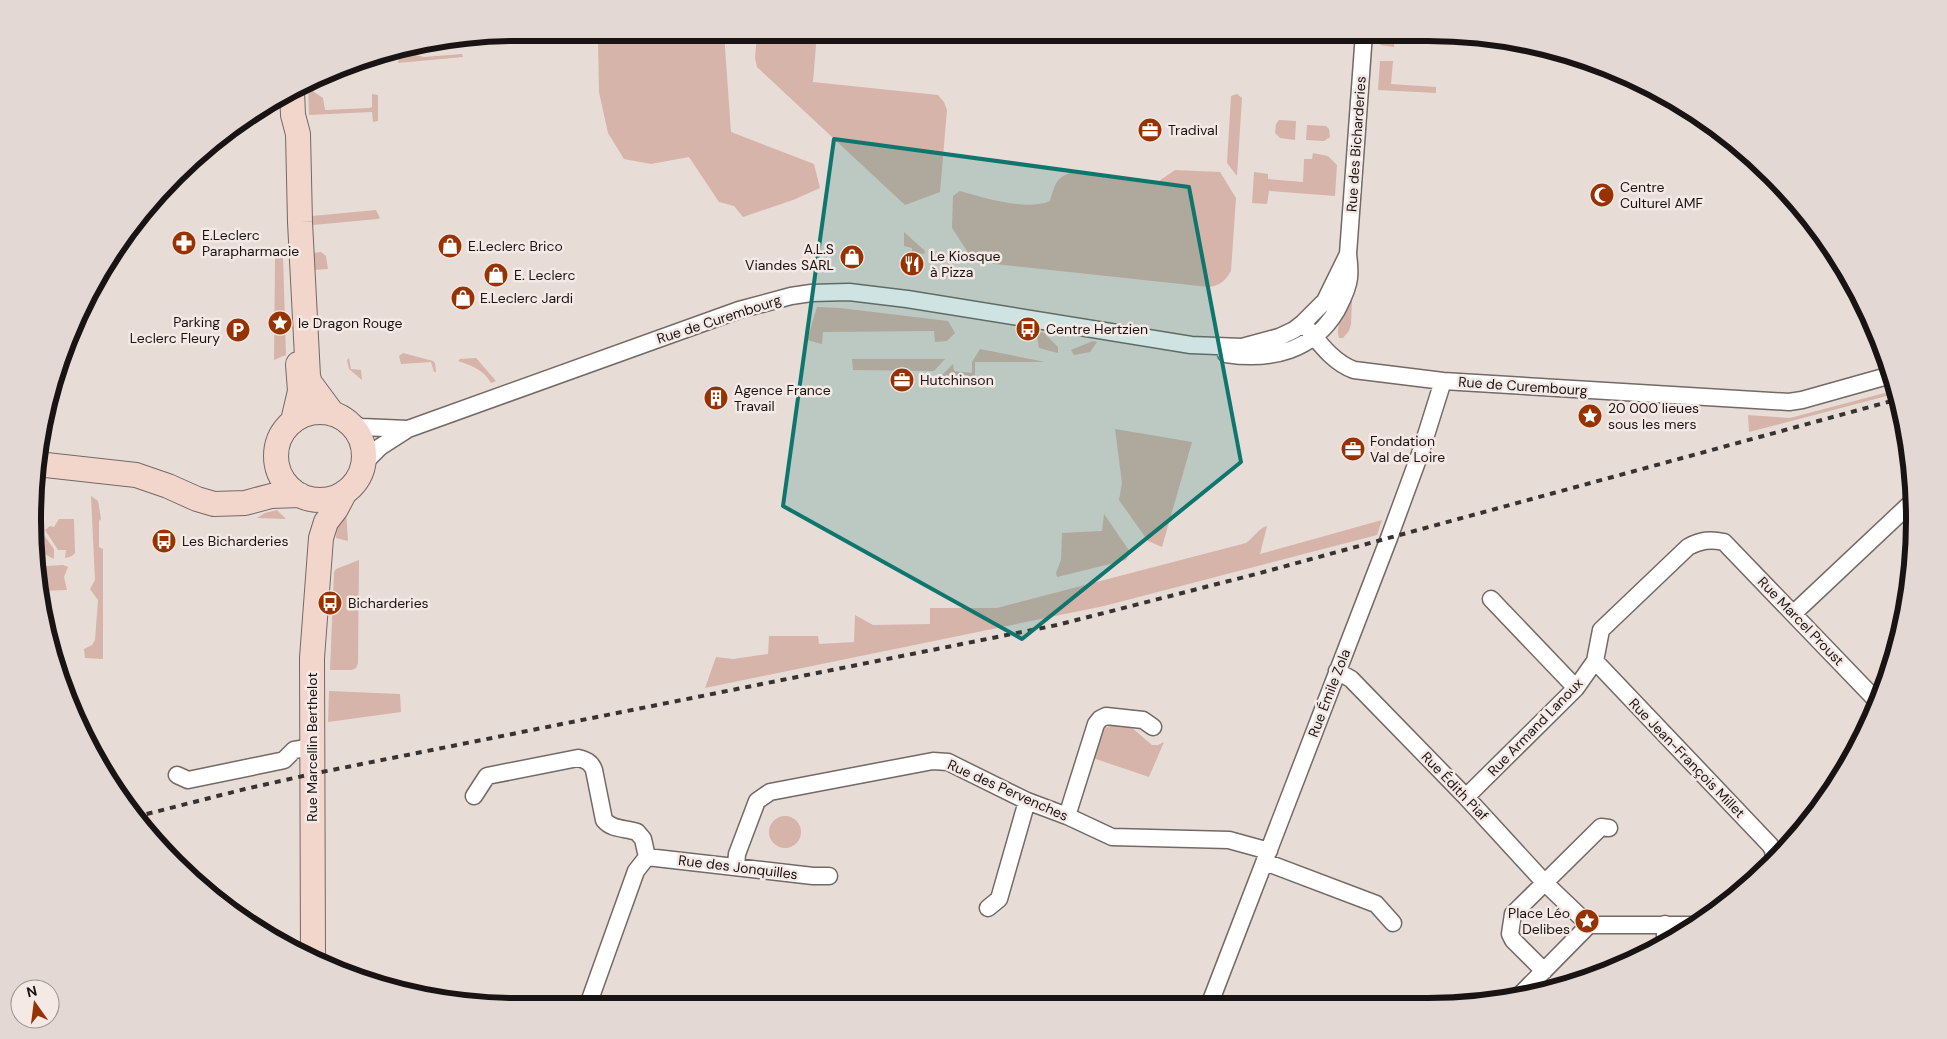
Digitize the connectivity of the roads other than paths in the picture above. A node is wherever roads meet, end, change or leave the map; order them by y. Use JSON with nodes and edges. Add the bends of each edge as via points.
{"nodes":[{"id":1,"x":1363,"y":41,"type":"edge"},
{"id":2,"x":292,"y":99,"type":"edge"},
{"id":3,"x":286,"y":102,"type":"edge"},
{"id":4,"x":1348,"y":254,"type":"junction"},
{"id":5,"x":1303,"y":323,"type":"junction"},
{"id":6,"x":1315,"y":338,"type":"junction"},
{"id":7,"x":1191,"y":345,"type":"junction"},
{"id":8,"x":1883,"y":376,"type":"edge"},
{"id":9,"x":1443,"y":381,"type":"junction"},
{"id":10,"x":340,"y":417,"type":"junction"},
{"id":11,"x":293,"y":422,"type":"junction"},
{"id":12,"x":408,"y":429,"type":"junction"},
{"id":13,"x":276,"y":462,"type":"junction"},
{"id":14,"x":363,"y":464,"type":"junction"},
{"id":15,"x":44,"y":465,"type":"edge"},
{"id":16,"x":345,"y":492,"type":"junction"},
{"id":17,"x":303,"y":496,"type":"junction"},
{"id":18,"x":232,"y":503,"type":"junction"},
{"id":19,"x":1906,"y":508,"type":"edge"},
{"id":20,"x":322,"y":538,"type":"junction"},
{"id":21,"x":1724,"y":542,"type":"joint"},
{"id":22,"x":1491,"y":599,"type":"dead end"},
{"id":23,"x":1794,"y":613,"type":"junction"},
{"id":24,"x":1595,"y":661,"type":"junction"},
{"id":25,"x":1337,"y":671,"type":"junction"},
{"id":26,"x":1576,"y":688,"type":"junction"},
{"id":27,"x":1872,"y":695,"type":"edge"},
{"id":28,"x":1153,"y":728,"type":"dead end"},
{"id":29,"x":312,"y":747,"type":"junction"},
{"id":30,"x":177,"y":775,"type":"dead end"},
{"id":31,"x":474,"y":796,"type":"dead end"},
{"id":32,"x":1466,"y":797,"type":"junction"},
{"id":33,"x":1027,"y":801,"type":"junction"},
{"id":34,"x":1067,"y":816,"type":"junction"},
{"id":35,"x":1608,"y":828,"type":"dead end"},
{"id":36,"x":1773,"y":850,"type":"edge"},
{"id":37,"x":647,"y":857,"type":"junction"},
{"id":38,"x":1267,"y":857,"type":"junction"},
{"id":39,"x":736,"y":866,"type":"junction"},
{"id":40,"x":829,"y":876,"type":"dead end"},
{"id":41,"x":1544,"y":882,"type":"junction"},
{"id":42,"x":988,"y":908,"type":"dead end"},
{"id":43,"x":1394,"y":923,"type":"dead end"},
{"id":44,"x":1588,"y":925,"type":"junction"},
{"id":45,"x":1665,"y":932,"type":"edge"},
{"id":46,"x":313,"y":950,"type":"edge"},
{"id":47,"x":1544,"y":971,"type":"junction"},
{"id":48,"x":1528,"y":987,"type":"edge"},
{"id":49,"x":591,"y":998,"type":"edge"},
{"id":50,"x":1212,"y":998,"type":"edge"}],
"edges":[{"from":1,"to":4,"type":"street","name":"Rue des Bicharderies"},
{"from":2,"to":10,"type":"main road","via":[[298,134],[308,376]]},
{"from":3,"to":11,"type":"main road","via":[[300,391]]},
{"from":4,"to":5,"type":"street","name":"Rue des Bicharderies","via":[[1325,301]]},
{"from":4,"to":6,"type":"street","name":"Rue des Bicharderies","via":[[1350,278],[1344,297]]},
{"from":5,"to":6,"type":"street","name":"Rue de Curembourg"},
{"from":5,"to":7,"type":"street","name":"Rue de Curembourg","via":[[1279,337],[1242,347]]},
{"from":6,"to":7,"type":"street","name":"Rue de Curembourg","via":[[1297,347],[1253,357],[1212,352]]},
{"from":6,"to":9,"type":"street","name":"Rue de Curembourg","via":[[1344,366],[1354,370]]},
{"from":7,"to":12,"type":"street","name":"Rue de Curembourg","via":[[907,299],[849,292],[811,293],[739,310]]},
{"from":8,"to":9,"type":"street","name":"Rue de Curembourg","via":[[1789,402]]},
{"from":9,"to":25,"type":"street","name":"Rue Émile Zola","via":[[1423,445]]},
{"from":10,"to":11,"type":"main road","via":[[323,412],[312,413]]},
{"from":10,"to":12,"type":"street","name":"Rue de Curembourg","via":[[361,427]]},
{"from":10,"to":14,"type":"main road","via":[[361,441]]},
{"from":11,"to":13,"type":"main road","via":[[279,439]]},
{"from":12,"to":14,"type":"street","name":"Rue de Curembourg","via":[[380,447]]},
{"from":13,"to":17,"type":"main road","name":"Rue Marcellin Berthelot","via":[[288,487]]},
{"from":13,"to":18,"type":"main road","via":[[258,486]]},
{"from":14,"to":16,"type":"main road","name":"Rue Marcellin Berthelot","via":[[357,480]]},
{"from":15,"to":18,"type":"main road","via":[[136,475],[197,500],[214,504]]},
{"from":16,"to":17,"type":"main road","via":[[326,499]]},
{"from":16,"to":20,"type":"main road","name":"Rue Marcellin Berthelot","via":[[326,522]]},
{"from":17,"to":18,"type":"main road","via":[[271,496],[245,504]]},
{"from":17,"to":20,"type":"main road","name":"Rue Marcellin Berthelot"},
{"from":19,"to":23,"type":"street"},
{"from":20,"to":29,"type":"main road","name":"Rue Marcellin Berthelot","via":[[312,658]]},
{"from":21,"to":23,"type":"street","name":"Rue Marcel Proust"},
{"from":21,"to":24,"type":"street","name":"Rue Armand Lanoux","via":[[1708,539],[1688,546],[1601,630]]},
{"from":22,"to":26,"type":"street"},
{"from":23,"to":27,"type":"street","name":"Rue Marcel Proust"},
{"from":24,"to":26,"type":"street","name":"Rue Armand Lanoux"},
{"from":24,"to":36,"type":"street","name":"Rue Jean-François Millet"},
{"from":25,"to":32,"type":"street","name":"Rue Édith Piaf","via":[[1351,679]]},
{"from":25,"to":38,"type":"street","name":"Rue Émile Zola"},
{"from":26,"to":32,"type":"street","name":"Rue Armand Lanoux"},
{"from":28,"to":34,"type":"street","via":[[1143,720],[1106,716],[1100,719]]},
{"from":29,"to":30,"type":"street","via":[[294,750],[280,761],[188,780]]},
{"from":29,"to":46,"type":"main road","name":"Rue Marcellin Berthelot"},
{"from":31,"to":37,"type":"street","via":[[487,776],[583,759],[594,770],[604,820],[608,825],[637,832],[643,839]]},
{"from":32,"to":41,"type":"street","name":"Rue Édith Piaf"},
{"from":33,"to":34,"type":"street","name":"Rue des Pervenches"},
{"from":33,"to":39,"type":"street","name":"Rue des Pervenches","via":[[940,761],[770,792],[757,801],[737,854]]},
{"from":33,"to":42,"type":"street","via":[[999,899]]},
{"from":34,"to":38,"type":"street","name":"Rue des Pervenches","via":[[1112,837],[1225,839]]},
{"from":35,"to":41,"type":"street","via":[[1601,827]]},
{"from":37,"to":39,"type":"street","name":"Rue des Jonquilles"},
{"from":37,"to":49,"type":"street","via":[[636,871]]},
{"from":38,"to":43,"type":"street","name":"Rue des Pervenches","via":[[1376,904]]},
{"from":38,"to":50,"type":"street","name":"Rue Émile Zola"},
{"from":39,"to":40,"type":"street","name":"Rue des Jonquilles"},
{"from":41,"to":44,"type":"street","name":"Rue Édith Piaf"},
{"from":41,"to":47,"type":"street","via":[[1512,914],[1510,934]]},
{"from":44,"to":45,"type":"street","via":[[1614,924]]},
{"from":44,"to":47,"type":"street"},
{"from":47,"to":48,"type":"street"}]}
